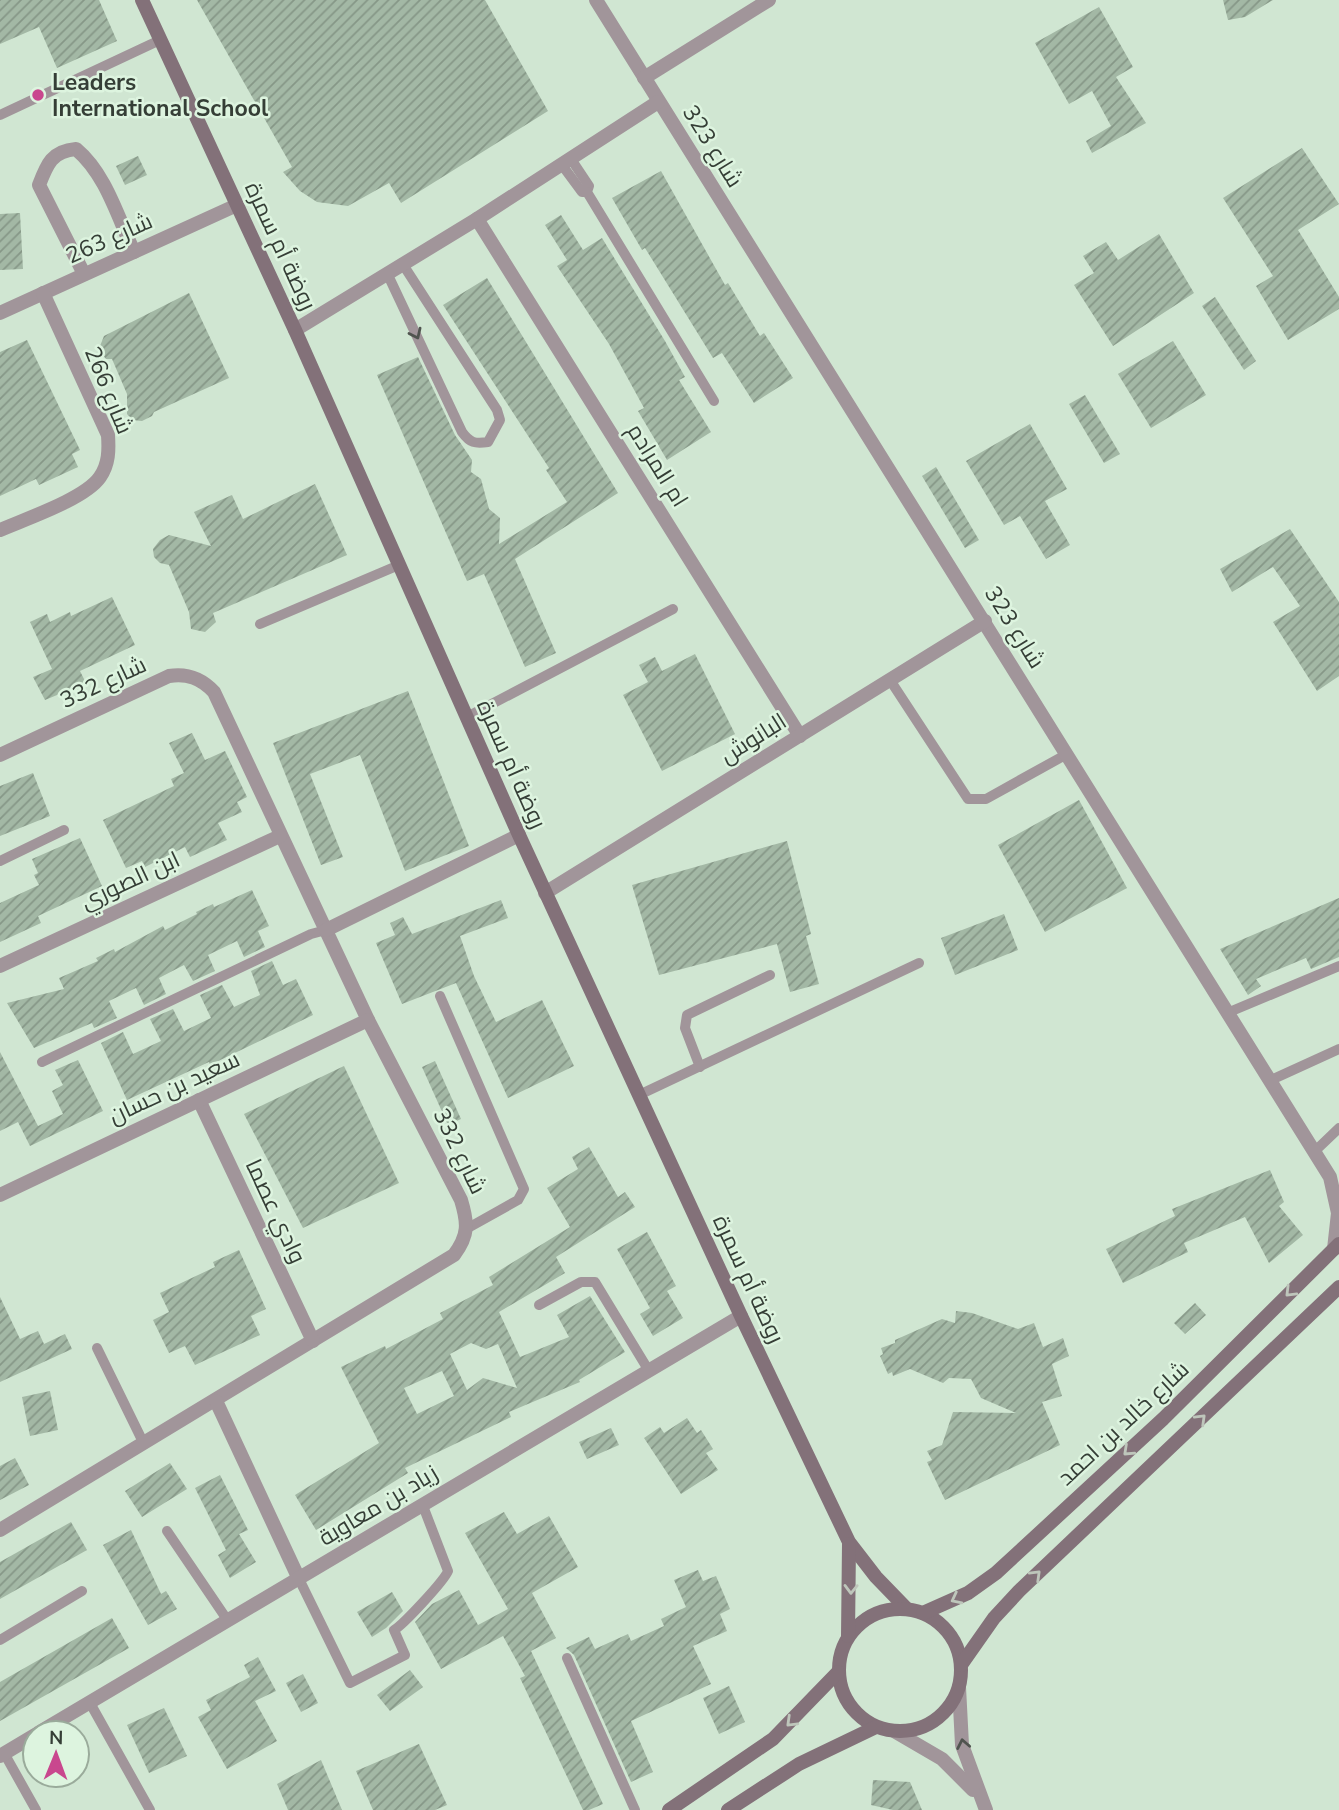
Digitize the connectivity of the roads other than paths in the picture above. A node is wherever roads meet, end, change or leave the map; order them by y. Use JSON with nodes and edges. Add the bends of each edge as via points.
{"nodes":[{"id":1,"x":142,"y":0,"type":"edge"},
{"id":2,"x":596,"y":0,"type":"edge"},
{"id":3,"x":769,"y":0,"type":"edge"},
{"id":4,"x":160,"y":40,"type":"junction"},
{"id":5,"x":644,"y":78,"type":"junction"},
{"id":6,"x":658,"y":102,"type":"junction"},
{"id":7,"x":0,"y":115,"type":"edge"},
{"id":8,"x":567,"y":162,"type":"junction"},
{"id":9,"x":237,"y":205,"type":"junction"},
{"id":10,"x":477,"y":219,"type":"junction"},
{"id":11,"x":134,"y":252,"type":"junction"},
{"id":12,"x":402,"y":263,"type":"junction"},
{"id":13,"x":387,"y":273,"type":"junction"},
{"id":14,"x":84,"y":274,"type":"junction"},
{"id":15,"x":43,"y":293,"type":"junction"},
{"id":16,"x":0,"y":313,"type":"edge"},
{"id":17,"x":295,"y":330,"type":"junction"},
{"id":18,"x":714,"y":401,"type":"dead end"},
{"id":19,"x":0,"y":530,"type":"edge"},
{"id":20,"x":399,"y":565,"type":"junction"},
{"id":21,"x":673,"y":609,"type":"dead end"},
{"id":22,"x":985,"y":621,"type":"junction"},
{"id":23,"x":260,"y":624,"type":"dead end"},
{"id":24,"x":890,"y":680,"type":"junction"},
{"id":25,"x":467,"y":718,"type":"junction"},
{"id":26,"x":800,"y":736,"type":"junction"},
{"id":27,"x":1067,"y":754,"type":"junction"},
{"id":28,"x":0,"y":755,"type":"edge"},
{"id":29,"x":64,"y":830,"type":"dead end"},
{"id":30,"x":519,"y":835,"type":"junction"},
{"id":31,"x":280,"y":836,"type":"junction"},
{"id":32,"x":0,"y":861,"type":"edge"},
{"id":33,"x":545,"y":893,"type":"junction"},
{"id":34,"x":326,"y":930,"type":"junction"},
{"id":35,"x":919,"y":963,"type":"dead end"},
{"id":36,"x":0,"y":966,"type":"edge"},
{"id":37,"x":1339,"y":967,"type":"edge"},
{"id":38,"x":770,"y":975,"type":"dead end"},
{"id":39,"x":440,"y":996,"type":"dead end"},
{"id":40,"x":1227,"y":1013,"type":"junction"},
{"id":41,"x":368,"y":1020,"type":"junction"},
{"id":42,"x":1339,"y":1049,"type":"edge"},
{"id":43,"x":42,"y":1062,"type":"dead end"},
{"id":44,"x":700,"y":1067,"type":"junction"},
{"id":45,"x":1269,"y":1081,"type":"junction"},
{"id":46,"x":639,"y":1095,"type":"junction"},
{"id":47,"x":199,"y":1100,"type":"junction"},
{"id":48,"x":1339,"y":1128,"type":"edge"},
{"id":49,"x":1314,"y":1152,"type":"junction"},
{"id":50,"x":1335,"y":1179,"type":"edge"},
{"id":51,"x":0,"y":1195,"type":"edge"},
{"id":52,"x":468,"y":1228,"type":"junction"},
{"id":53,"x":1336,"y":1246,"type":"edge"},
{"id":54,"x":1339,"y":1287,"type":"edge"},
{"id":55,"x":539,"y":1306,"type":"dead end"},
{"id":56,"x":741,"y":1316,"type":"junction"},
{"id":57,"x":313,"y":1340,"type":"junction"},
{"id":58,"x":97,"y":1348,"type":"dead end"},
{"id":59,"x":649,"y":1371,"type":"junction"},
{"id":60,"x":216,"y":1401,"type":"junction"},
{"id":61,"x":144,"y":1444,"type":"junction"},
{"id":62,"x":423,"y":1506,"type":"junction"},
{"id":63,"x":0,"y":1530,"type":"edge"},
{"id":64,"x":167,"y":1531,"type":"dead end"},
{"id":65,"x":849,"y":1542,"type":"junction"},
{"id":66,"x":299,"y":1579,"type":"junction"},
{"id":67,"x":82,"y":1591,"type":"dead end"},
{"id":68,"x":907,"y":1609,"type":"junction"},
{"id":69,"x":923,"y":1613,"type":"junction"},
{"id":70,"x":228,"y":1622,"type":"junction"},
{"id":71,"x":848,"y":1636,"type":"junction"},
{"id":72,"x":0,"y":1640,"type":"edge"},
{"id":73,"x":567,"y":1658,"type":"dead end"},
{"id":74,"x":961,"y":1665,"type":"junction"},
{"id":75,"x":838,"y":1672,"type":"junction"},
{"id":76,"x":959,"y":1687,"type":"junction"},
{"id":77,"x":90,"y":1703,"type":"junction"},
{"id":78,"x":63,"y":1719,"type":"edge"},
{"id":79,"x":876,"y":1727,"type":"junction"},
{"id":80,"x":894,"y":1731,"type":"junction"},
{"id":81,"x":21,"y":1743,"type":"edge"},
{"id":82,"x":2,"y":1754,"type":"edge"},
{"id":83,"x":983,"y":1805,"type":"edge"},
{"id":84,"x":36,"y":1810,"type":"edge"},
{"id":85,"x":150,"y":1810,"type":"edge"},
{"id":86,"x":635,"y":1810,"type":"edge"},
{"id":87,"x":669,"y":1810,"type":"edge"},
{"id":88,"x":728,"y":1810,"type":"edge"}],
"edges":[{"from":1,"to":4,"type":"street","name":"روضة أم سمرة"},
{"from":2,"to":5,"type":"street","name":"شارع 323"},
{"from":3,"to":5,"type":"street"},
{"from":4,"to":7,"type":"lane"},
{"from":4,"to":9,"type":"street","name":"روضة أم سمرة"},
{"from":5,"to":6,"type":"street","name":"شارع 323"},
{"from":6,"to":8,"type":"street","name":"شارع 323"},
{"from":6,"to":22,"type":"street","name":"شارع 323"},
{"from":8,"to":10,"type":"street","name":"شارع 323"},
{"from":8,"to":18,"type":"lane","via":[[589,186],[587,192]]},
{"from":9,"to":11,"type":"street","name":"شارع 263"},
{"from":9,"to":17,"type":"street","name":"روضة أم سمرة"},
{"from":10,"to":12,"type":"street","name":"شارع 323"},
{"from":10,"to":26,"type":"street","name":"ام المرادم"},
{"from":11,"to":14,"type":"street","name":"شارع 263"},
{"from":11,"to":14,"type":"street","via":[[88,159],[76,149],[54,155],[39,186]]},
{"from":12,"to":13,"type":"street","name":"شارع 323"},
{"from":13,"to":12,"type":"lane","one_way":true,"via":[[463,432],[476,444],[488,442],[500,420],[497,410]]},
{"from":13,"to":17,"type":"street","name":"شارع 323"},
{"from":14,"to":15,"type":"street","name":"شارع 263"},
{"from":15,"to":16,"type":"street","name":"شارع 263"},
{"from":15,"to":19,"type":"street","name":"شارع 266","via":[[108,435],[107,464],[90,488]]},
{"from":17,"to":20,"type":"street","name":"روضة أم سمرة"},
{"from":20,"to":23,"type":"lane"},
{"from":20,"to":25,"type":"street","name":"روضة أم سمرة"},
{"from":21,"to":25,"type":"lane"},
{"from":22,"to":24,"type":"street","name":"البانوش"},
{"from":22,"to":27,"type":"street","name":"شارع 323"},
{"from":24,"to":26,"type":"street","name":"البانوش"},
{"from":24,"to":27,"type":"lane","via":[[968,799],[986,799]]},
{"from":25,"to":30,"type":"street","name":"روضة أم سمرة"},
{"from":26,"to":33,"type":"street","name":"البانوش"},
{"from":27,"to":40,"type":"street","name":"شارع 323"},
{"from":28,"to":31,"type":"street","name":"شارع 332","via":[[169,677],[196,677],[214,692]]},
{"from":29,"to":32,"type":"lane"},
{"from":30,"to":33,"type":"street","name":"روضة أم سمرة"},
{"from":30,"to":34,"type":"street"},
{"from":31,"to":34,"type":"street","name":"شارع 332"},
{"from":31,"to":36,"type":"street","name":"ابن الصوري"},
{"from":33,"to":46,"type":"street","name":"روضة أم سمرة"},
{"from":34,"to":41,"type":"street","name":"شارع 332"},
{"from":34,"to":43,"type":"lane"},
{"from":35,"to":44,"type":"lane"},
{"from":37,"to":40,"type":"lane"},
{"from":38,"to":44,"type":"lane","via":[[687,1015],[685,1028]]},
{"from":39,"to":52,"type":"lane","via":[[524,1189],[518,1200]]},
{"from":40,"to":45,"type":"street","name":"شارع 323"},
{"from":41,"to":47,"type":"street","name":"سعيد بن حسان"},
{"from":41,"to":52,"type":"street","name":"شارع 332","via":[[461,1200]]},
{"from":42,"to":45,"type":"lane"},
{"from":44,"to":46,"type":"lane"},
{"from":45,"to":49,"type":"street","name":"شارع 323"},
{"from":46,"to":56,"type":"street","name":"روضة أم سمرة"},
{"from":47,"to":51,"type":"street","name":"سعيد بن حسان"},
{"from":47,"to":57,"type":"street","name":"وادي عصما"},
{"from":48,"to":49,"type":"lane"},
{"from":49,"to":50,"type":"street","name":"شارع 323"},
{"from":50,"to":53,"type":"street","name":"شارع 323"},
{"from":52,"to":57,"type":"street","name":"شارع 332","via":[[454,1255]]},
{"from":53,"to":69,"type":"street","name":"شارع خالد بن احمد","one_way":true,"via":[[1163,1419],[996,1573],[968,1593]]},
{"from":74,"to":54,"type":"street","one_way":true,"via":[[1019,1591]]},
{"from":55,"to":59,"type":"lane","via":[[581,1282],[594,1282]]},
{"from":56,"to":59,"type":"street","name":"زياد بن معاوية"},
{"from":56,"to":65,"type":"street","name":"روضة أم سمرة"},
{"from":57,"to":60,"type":"street","name":"شارع 332"},
{"from":58,"to":61,"type":"lane"},
{"from":59,"to":62,"type":"street","name":"زياد بن معاوية"},
{"from":60,"to":61,"type":"street","name":"شارع 332"},
{"from":60,"to":66,"type":"street"},
{"from":61,"to":63,"type":"street","name":"شارع 332"},
{"from":62,"to":66,"type":"street","name":"زياد بن معاوية"},
{"from":62,"to":66,"type":"lane","via":[[448,1571],[394,1630],[405,1655],[350,1684]]},
{"from":64,"to":70,"type":"lane"},
{"from":65,"to":68,"type":"street","name":"روضة أم سمرة"},
{"from":65,"to":71,"type":"street","name":"روضة أم سمرة","one_way":true},
{"from":66,"to":70,"type":"street","name":"زياد بن معاوية"},
{"from":67,"to":72,"type":"lane"},
{"from":68,"to":69,"type":"street"},
{"from":68,"to":71,"type":"street","via":[[874,1614]]},
{"from":69,"to":74,"type":"street","via":[[950,1634]]},
{"from":70,"to":77,"type":"street","name":"زياد بن معاوية"},
{"from":71,"to":75,"type":"street"},
{"from":73,"to":86,"type":"lane"},
{"from":74,"to":76,"type":"street"},
{"from":75,"to":79,"type":"street","via":[[849,1705]]},
{"from":75,"to":87,"type":"street","one_way":true,"via":[[773,1739]]},
{"from":76,"to":80,"type":"street","via":[[941,1716],[927,1725]]},
{"from":83,"to":76,"type":"street","one_way":true,"via":[[962,1745]]},
{"from":77,"to":78,"type":"street","name":"زياد بن معاوية"},
{"from":77,"to":85,"type":"lane"},
{"from":79,"to":80,"type":"street"},
{"from":79,"to":88,"type":"street","via":[[799,1764]]},
{"from":80,"to":83,"type":"street","via":[[942,1759]]},
{"from":81,"to":82,"type":"street","name":"زياد بن معاوية"},
{"from":82,"to":84,"type":"lane"}]}
